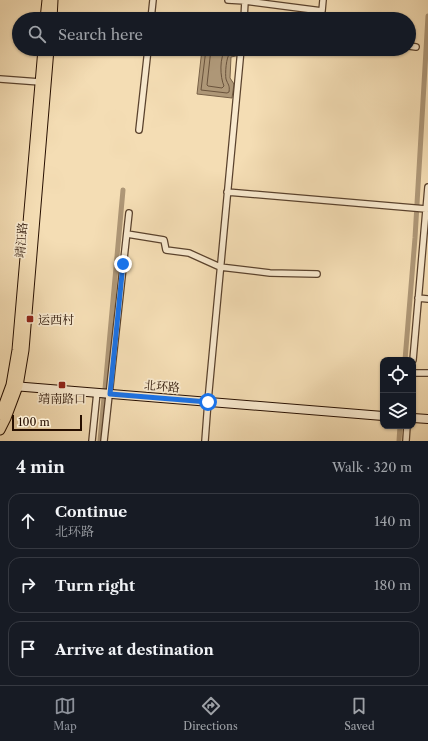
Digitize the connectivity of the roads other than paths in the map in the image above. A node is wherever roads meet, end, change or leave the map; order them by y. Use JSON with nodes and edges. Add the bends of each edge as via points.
{"nodes":[{"id":1,"x":47,"y":0,"type":"edge"},
{"id":2,"x":53,"y":0,"type":"edge"},
{"id":3,"x":153,"y":0,"type":"edge"},
{"id":4,"x":228,"y":0,"type":"edge"},
{"id":5,"x":323,"y":0,"type":"edge"},
{"id":6,"x":245,"y":1,"type":"edge"},
{"id":7,"x":46,"y":12,"type":"edge"},
{"id":8,"x":52,"y":12,"type":"edge"},
{"id":9,"x":152,"y":12,"type":"edge"},
{"id":10,"x":244,"y":12,"type":"edge"},
{"id":11,"x":42,"y":56,"type":"edge"},
{"id":12,"x":48,"y":56,"type":"edge"},
{"id":13,"x":147,"y":56,"type":"edge"},
{"id":14,"x":240,"y":56,"type":"edge"},
{"id":15,"x":0,"y":79,"type":"edge"},
{"id":16,"x":40,"y":82,"type":"junction"},
{"id":17,"x":139,"y":130,"type":"dead end"},
{"id":18,"x":428,"y":187,"type":"edge"},
{"id":19,"x":227,"y":192,"type":"junction"},
{"id":20,"x":426,"y":209,"type":"junction"},
{"id":21,"x":129,"y":213,"type":"dead end"},
{"id":22,"x":126,"y":234,"type":"junction"},
{"id":23,"x":220,"y":267,"type":"junction"},
{"id":24,"x":317,"y":274,"type":"dead end"},
{"id":25,"x":418,"y":298,"type":"junction"},
{"id":26,"x":428,"y":299,"type":"edge"},
{"id":27,"x":413,"y":357,"type":"edge"},
{"id":28,"x":416,"y":373,"type":"edge"},
{"id":29,"x":428,"y":373,"type":"edge"},
{"id":30,"x":15,"y":386,"type":"junction"},
{"id":31,"x":97,"y":392,"type":"junction"},
{"id":32,"x":110,"y":394,"type":"junction"},
{"id":33,"x":208,"y":402,"type":"junction"},
{"id":34,"x":0,"y":415,"type":"edge"},
{"id":35,"x":380,"y":416,"type":"edge"},
{"id":36,"x":416,"y":418,"type":"edge"},
{"id":37,"x":428,"y":419,"type":"edge"},
{"id":38,"x":407,"y":429,"type":"edge"},
{"id":39,"x":0,"y":430,"type":"edge"},
{"id":40,"x":92,"y":441,"type":"edge"},
{"id":41,"x":104,"y":441,"type":"edge"},
{"id":42,"x":205,"y":441,"type":"edge"},
{"id":43,"x":406,"y":441,"type":"edge"}],
"edges":[{"from":1,"to":7,"type":"main road"},
{"from":2,"to":8,"type":"main road"},
{"from":3,"to":9,"type":"street"},
{"from":4,"to":6,"type":"street"},
{"from":5,"to":6,"type":"street","via":[[322,11]]},
{"from":6,"to":10,"type":"street"},
{"from":11,"to":16,"type":"main road","name":"靖江路"},
{"from":12,"to":30,"type":"main road","name":"靖江路","via":[[24,350]]},
{"from":13,"to":17,"type":"street"},
{"from":14,"to":19,"type":"street"},
{"from":15,"to":16,"type":"street"},
{"from":16,"to":30,"type":"main road","name":"靖江路"},
{"from":18,"to":20,"type":"street"},
{"from":19,"to":20,"type":"street"},
{"from":19,"to":23,"type":"street"},
{"from":20,"to":25,"type":"street"},
{"from":21,"to":22,"type":"street"},
{"from":22,"to":23,"type":"street","via":[[164,240],[166,250],[189,253]]},
{"from":22,"to":32,"type":"street"},
{"from":23,"to":24,"type":"street","via":[[270,274]]},
{"from":23,"to":33,"type":"street"},
{"from":25,"to":26,"type":"street"},
{"from":25,"to":27,"type":"street"},
{"from":28,"to":29,"type":"street"},
{"from":30,"to":31,"type":"main road","name":"北环路"},
{"from":30,"to":34,"type":"main road","name":"靖江路"},
{"from":30,"to":39,"type":"main road","name":"靖江路"},
{"from":31,"to":32,"type":"main road","name":"北环路"},
{"from":31,"to":40,"type":"street"},
{"from":32,"to":33,"type":"main road","name":"北环路"},
{"from":32,"to":41,"type":"street"},
{"from":33,"to":35,"type":"main road","name":"北环路"},
{"from":33,"to":42,"type":"street"},
{"from":36,"to":37,"type":"main road"},
{"from":38,"to":43,"type":"street"}]}
